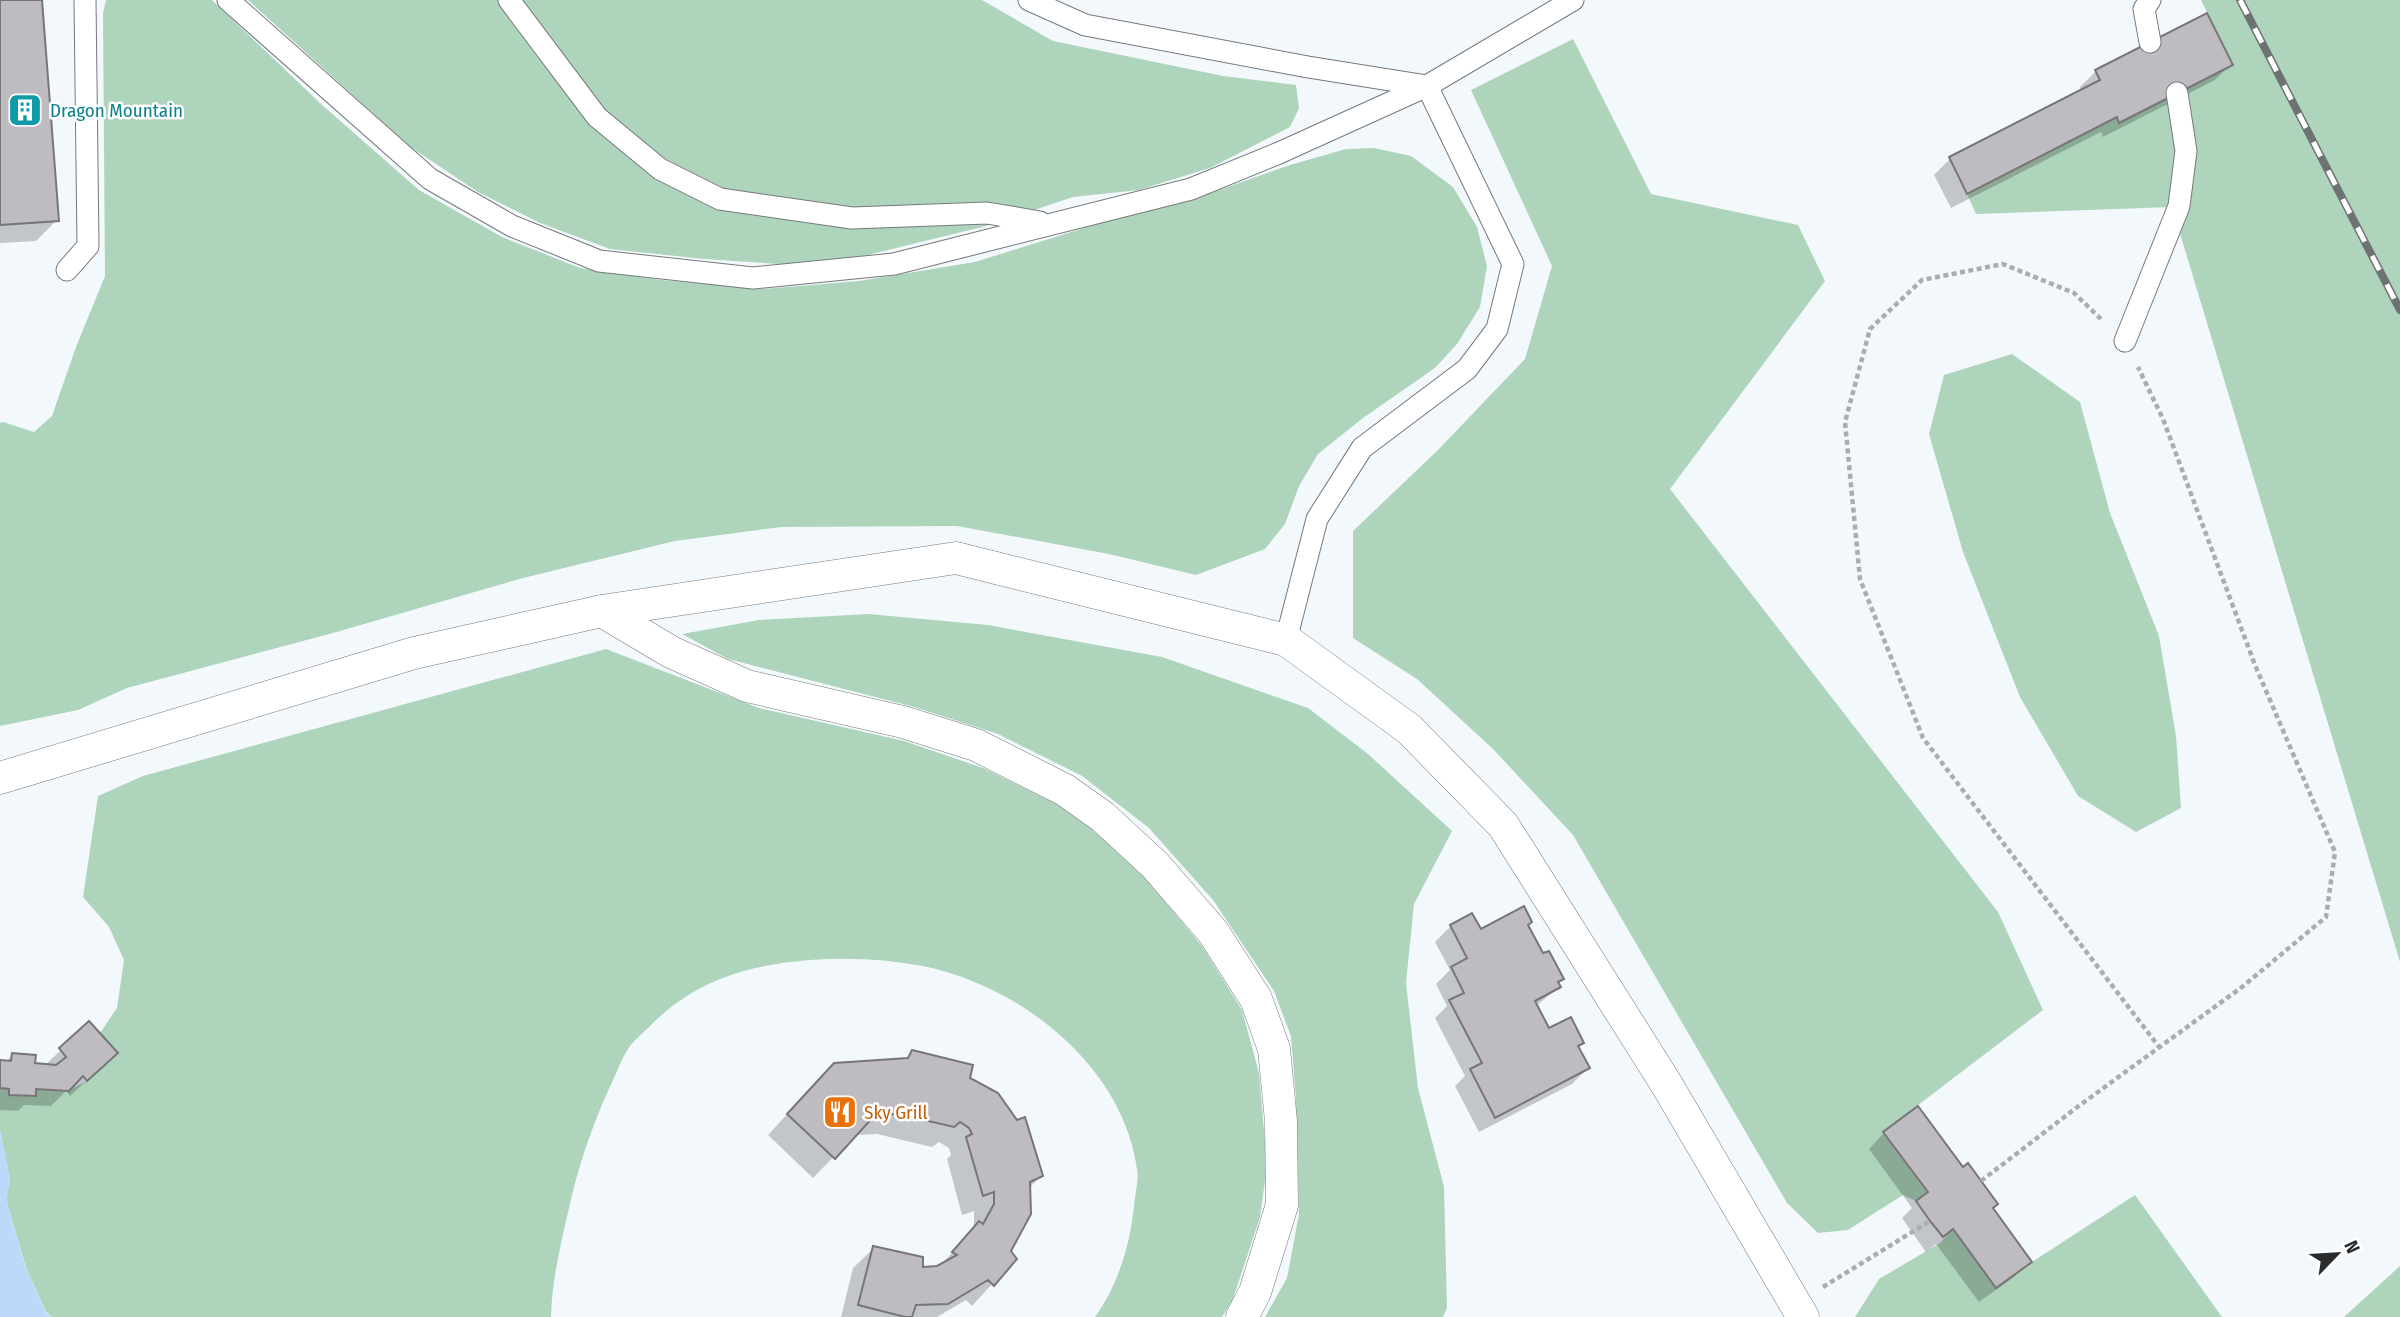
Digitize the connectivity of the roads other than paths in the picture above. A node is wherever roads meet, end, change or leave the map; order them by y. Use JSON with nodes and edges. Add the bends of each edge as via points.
{"nodes":[{"id":1,"x":85,"y":0,"type":"edge"},
{"id":2,"x":228,"y":0,"type":"edge"},
{"id":3,"x":509,"y":0,"type":"edge"},
{"id":4,"x":1029,"y":0,"type":"edge"},
{"id":5,"x":1573,"y":0,"type":"edge"},
{"id":6,"x":2150,"y":0,"type":"edge"},
{"id":7,"x":2150,"y":42,"type":"dead end"},
{"id":8,"x":1427,"y":86,"type":"junction"},
{"id":9,"x":2177,"y":93,"type":"dead end"},
{"id":10,"x":1049,"y":223,"type":"junction"},
{"id":11,"x":67,"y":270,"type":"dead end"},
{"id":12,"x":2125,"y":341,"type":"road end"},
{"id":13,"x":602,"y":611,"type":"junction"},
{"id":14,"x":1286,"y":640,"type":"junction"},
{"id":15,"x":0,"y":778,"type":"edge"},
{"id":16,"x":1799,"y":1311,"type":"edge"},
{"id":17,"x":1242,"y":1317,"type":"edge"}],
"edges":[{"from":1,"to":11,"type":"lane","via":[[88,246]]},
{"from":2,"to":10,"type":"lane","via":[[430,178],[512,226],[599,261],[753,278],[894,264]]},
{"from":3,"to":10,"type":"lane","via":[[597,117],[660,169],[720,199],[852,218],[987,213]]},
{"from":4,"to":8,"type":"lane","via":[[1085,25]]},
{"from":5,"to":8,"type":"lane"},
{"from":6,"to":7,"type":"lane","via":[[2144,9]]},
{"from":8,"to":10,"type":"lane","via":[[1191,189]]},
{"from":8,"to":14,"type":"lane","via":[[1513,264],[1497,329],[1467,369],[1362,448],[1317,519]]},
{"from":9,"to":12,"type":"lane","via":[[2186,151],[2179,206]]},
{"from":13,"to":14,"type":"street","via":[[956,558]]},
{"from":13,"to":15,"type":"street","via":[[414,653]]},
{"from":13,"to":17,"type":"street","via":[[671,652],[747,686],[903,722],[976,745],[1065,790],[1103,817],[1155,865],[1213,932],[1256,999],[1274,1049],[1282,1205],[1255,1292]]},
{"from":14,"to":16,"type":"street","via":[[1409,729],[1503,825],[1667,1085]]}]}
